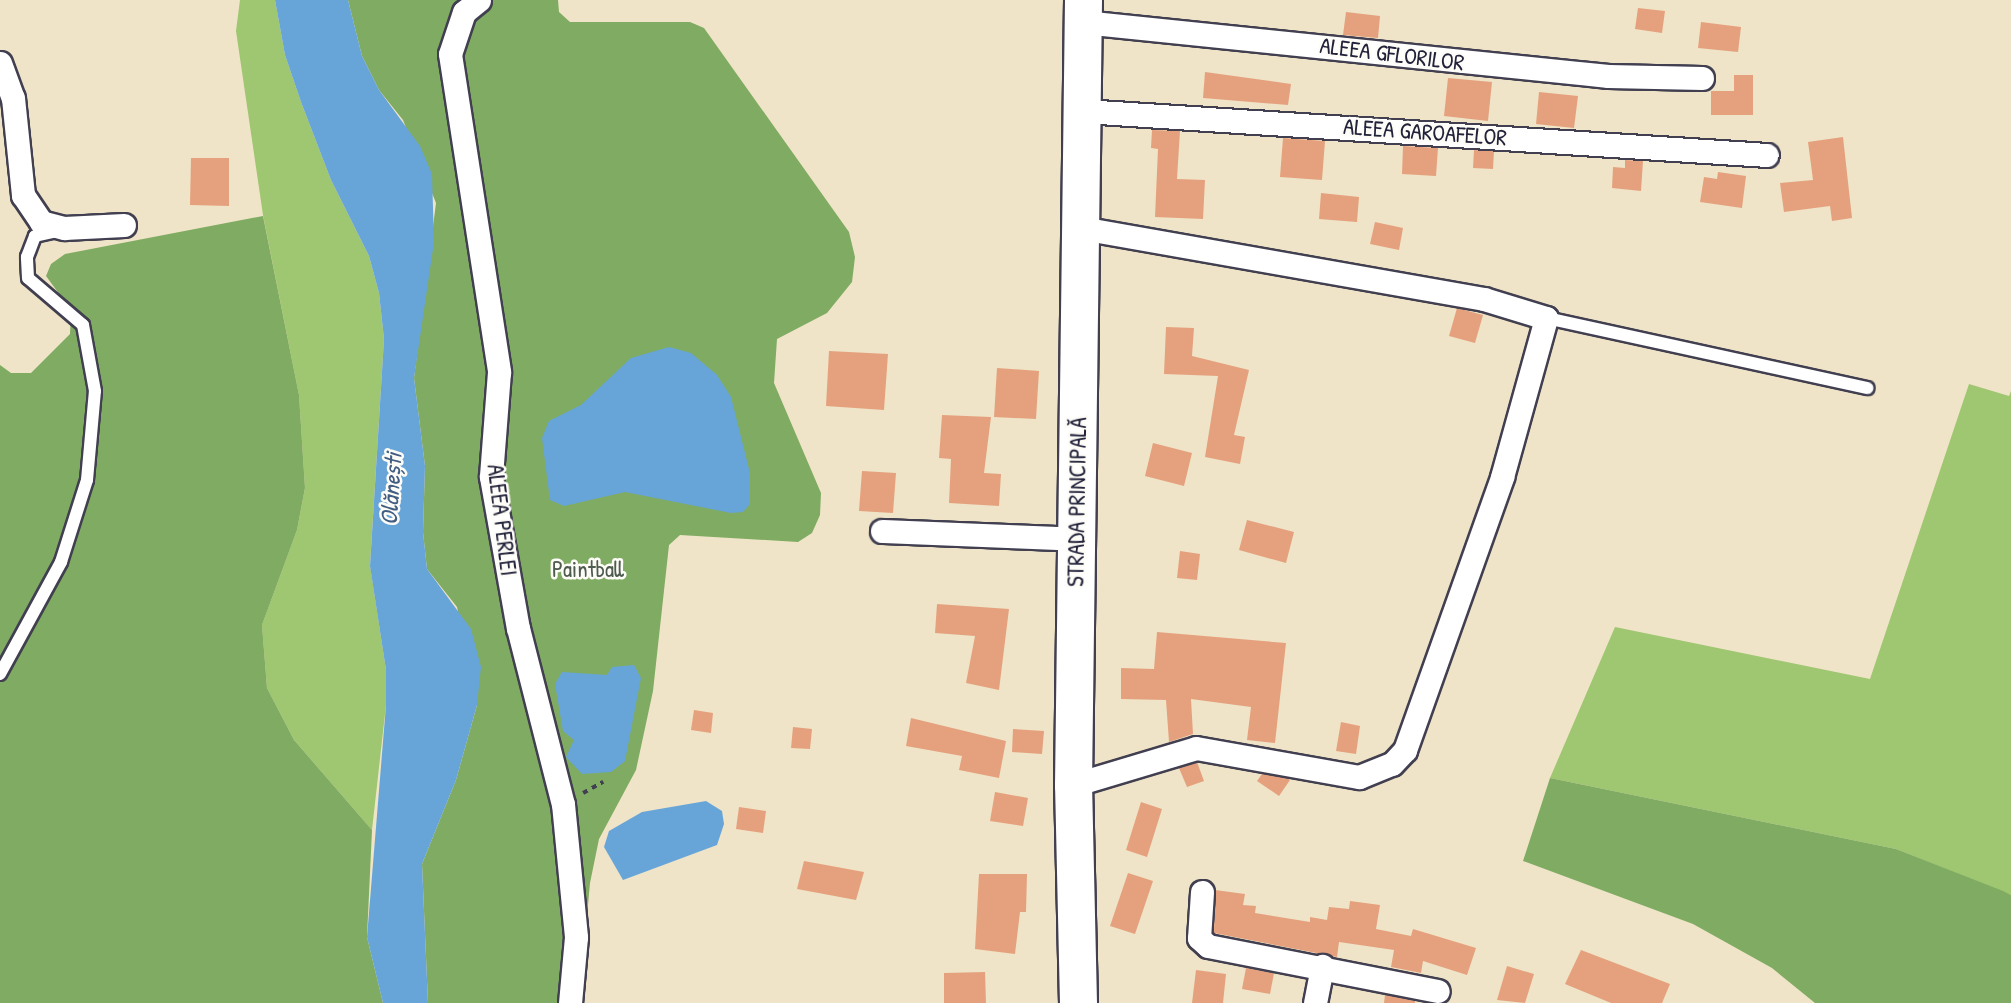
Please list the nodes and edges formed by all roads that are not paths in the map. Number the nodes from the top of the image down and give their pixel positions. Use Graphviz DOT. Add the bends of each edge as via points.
graph roads {
  1 [pos="479,0"];
  2 [pos="1083,11"];
  3 [pos="0,63"];
  4 [pos="1702,78"];
  5 [pos="1083,111"];
  6 [pos="1767,155"];
  7 [pos="124,225"];
  8 [pos="65,228"];
  9 [pos="1081,228"];
  10 [pos="1546,318"];
  11 [pos="1867,388"];
  12 [pos="882,531"];
  13 [pos="1077,539"];
  14 [pos="0,674"];
  15 [pos="1073,785"];
  16 [pos="1202,892"];
  17 [pos="1322,966"];
  18 [pos="1438,991"];
  19 [pos="570,1003"];
  20 [pos="1078,1003"];
  21 [pos="1315,1003"];
  1 -- 19 [label="street, ALEEA PERLEI" via="464,12 450,54 499,372 491,477 518,628 563,804 576,937"];
  2 -- 4 [label="street, ALEEA GFLORILOR" via="1608,76"];
  2 -- 5 [label="main road, STRADA PRINCIPALĂ"];
  3 -- 8 [label="street" via="13,99 23,195 41,222"];
  5 -- 6 [label="street, ALEEA GAROAFELOR"];
  5 -- 9 [label="main road, STRADA PRINCIPALĂ"];
  7 -- 8 [label="street"];
  8 -- 14 [label="lane" via="35,236 27,267 29,278 83,325 94,391 88,480 61,562"];
  9 -- 10 [label="street" via="1484,299"];
  9 -- 13 [label="main road, STRADA PRINCIPALĂ"];
  10 -- 11 [label="lane"];
  10 -- 15 [label="street" via="1502,477 1405,750 1392,764 1359,777 1196,748"];
  12 -- 13 [label="street"];
  13 -- 15 [label="main road, STRADA PRINCIPALĂ"];
  15 -- 20 [label="main road, STRADA PRINCIPALĂ"];
  16 -- 17 [label="street" via="1199,926 1203,944"];
  17 -- 18 [label="street"];
  17 -- 21 [label="street"];
}
